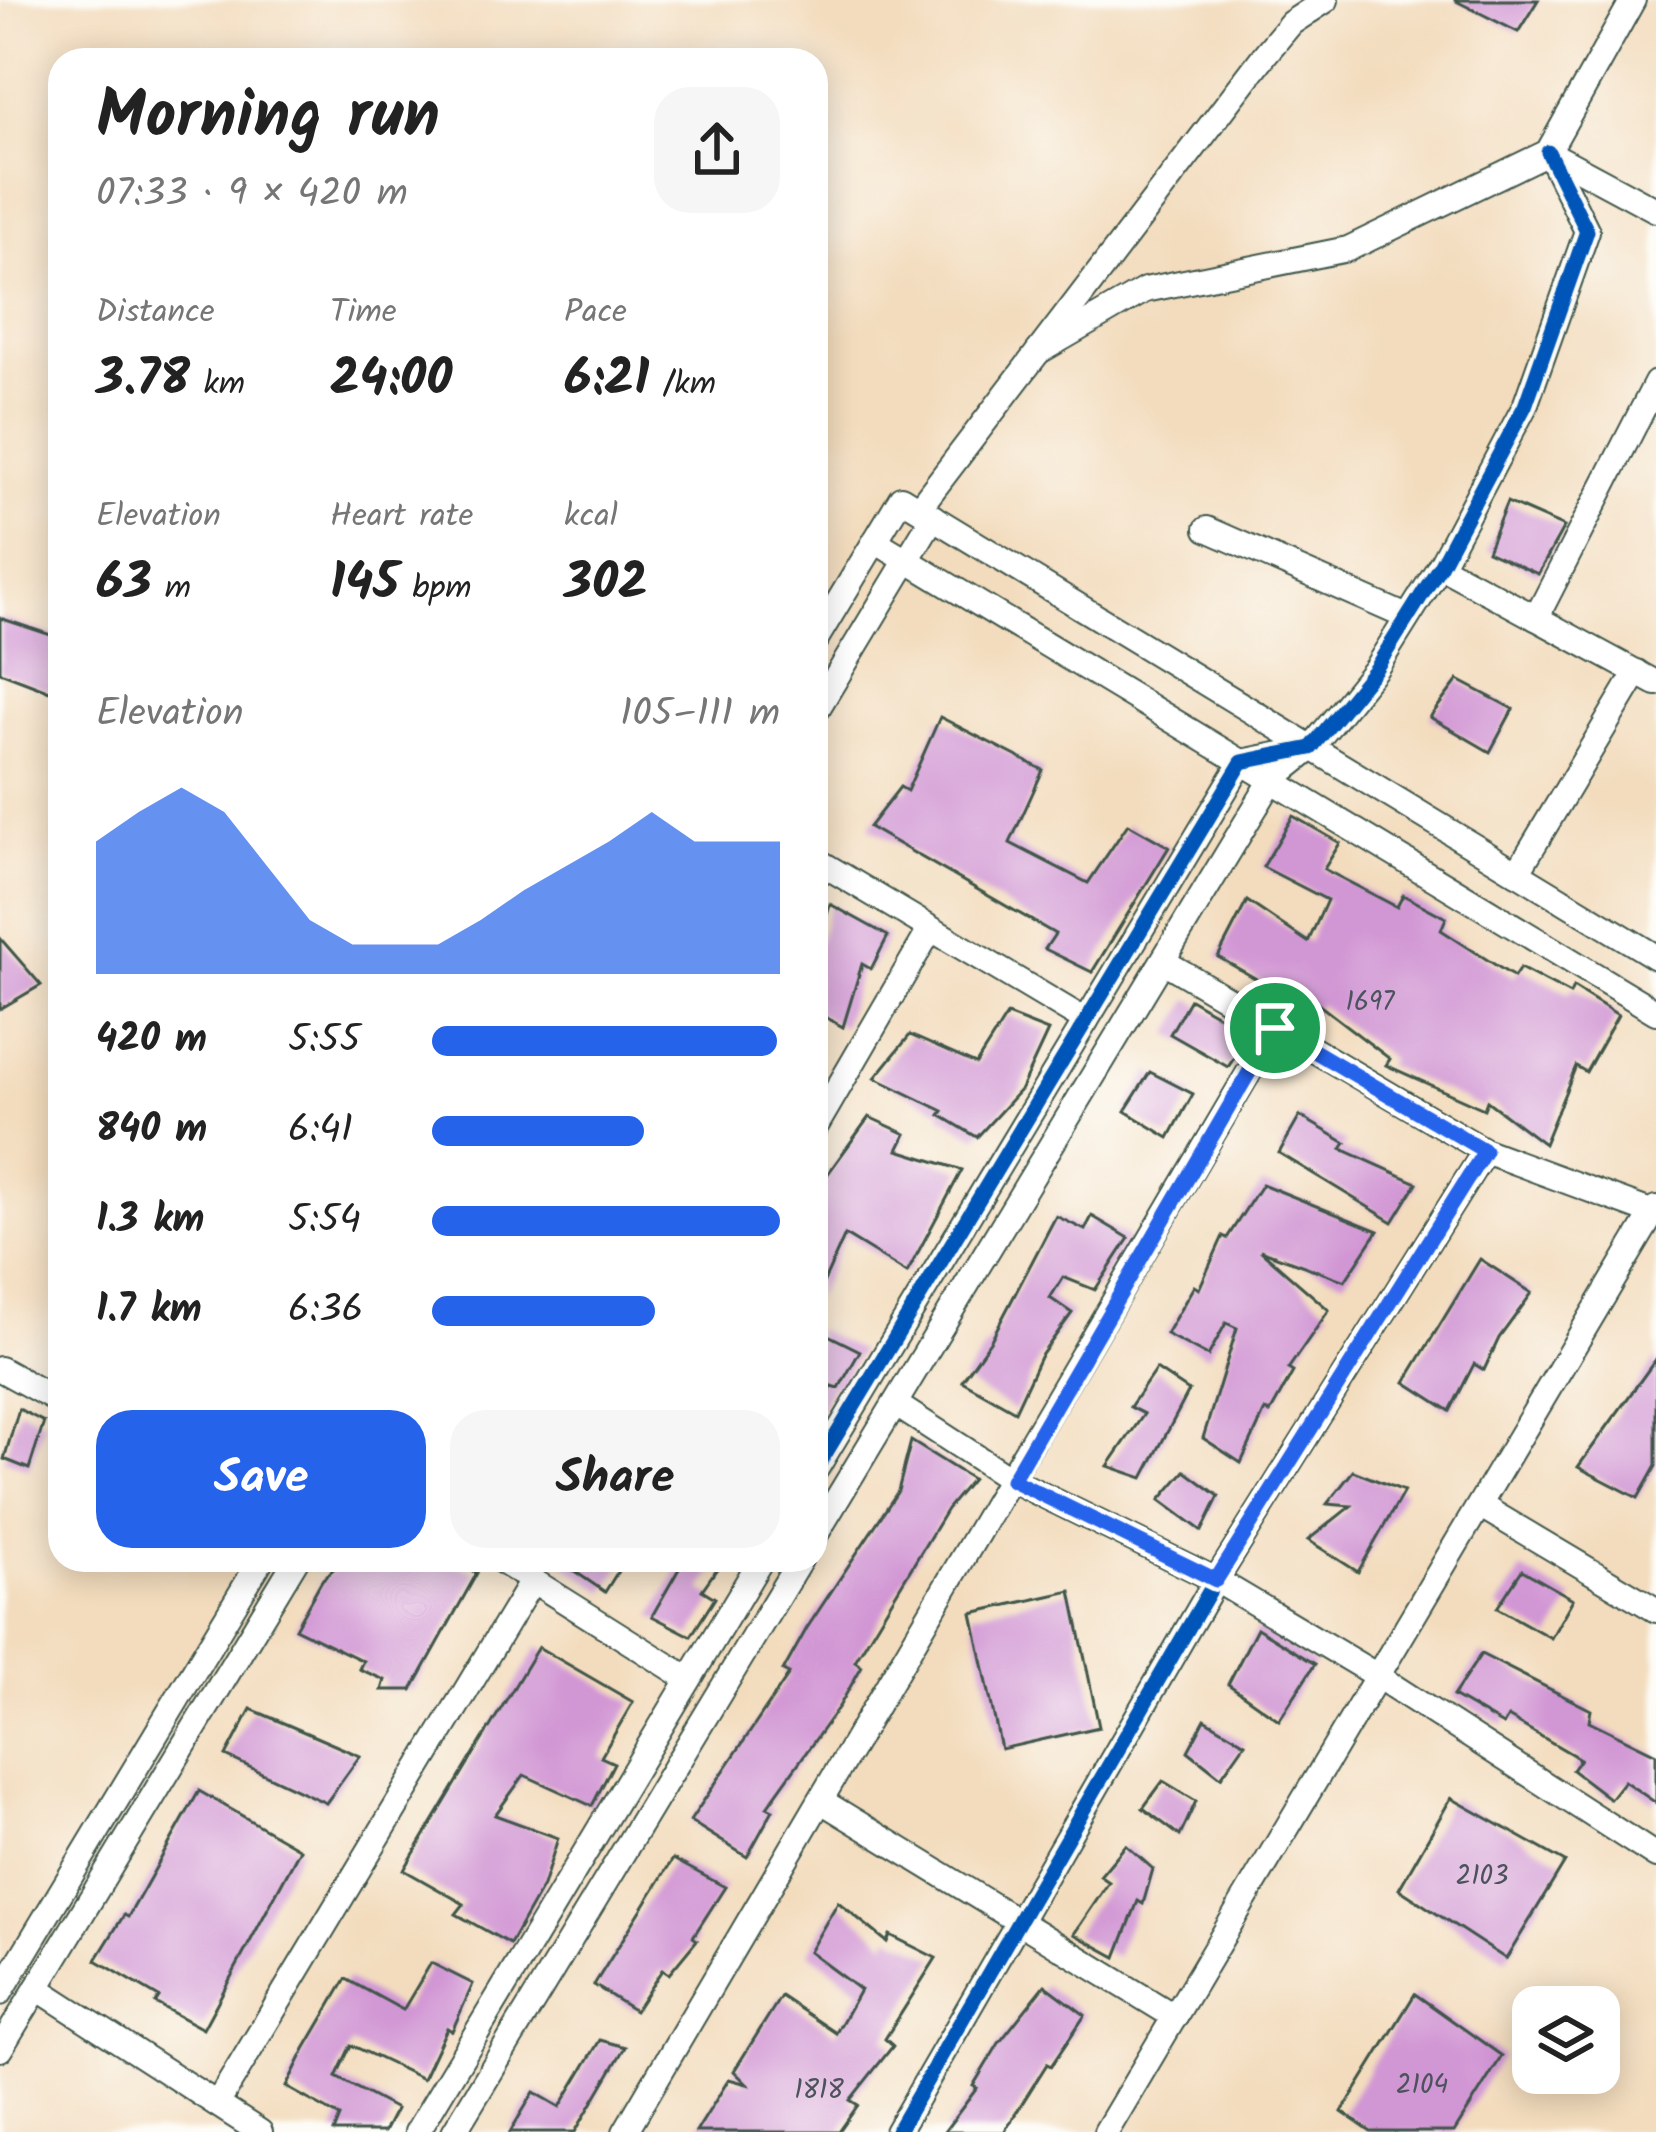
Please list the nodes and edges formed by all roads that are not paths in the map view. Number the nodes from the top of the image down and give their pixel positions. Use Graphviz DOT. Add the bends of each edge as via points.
graph roads {
  1 [pos="1633,0"];
  2 [pos="1318,2"];
  3 [pos="1548,152"];
  4 [pos="1656,210"];
  5 [pos="1038,352"];
  6 [pos="1656,383"];
  7 [pos="926,513"];
  8 [pos="1207,529"];
  9 [pos="875,541"];
  10 [pos="908,561"];
  11 [pos="1440,566"];
  12 [pos="1407,617"];
  13 [pos="1536,618"];
  14 [pos="828,619"];
  15 [pos="1647,678"];
  16 [pos="828,691"];
  17 [pos="1312,748"];
  18 [pos="1242,763"];
  19 [pos="1272,780"];
  20 [pos="828,867"];
  21 [pos="1517,873"];
  22 [pos="930,929"];
  23 [pos="1656,957"];
  24 [pos="1163,961"];
  25 [pos="1656,1012"];
  26 [pos="1086,1021"];
  27 [pos="1275,1028"];
  28 [pos="828,1105"];
  29 [pos="1485,1151"];
  30 [pos="1654,1210"];
  31 [pos="0,1369"];
  32 [pos="48,1395"];
  33 [pos="895,1405"];
  34 [pos="828,1449"];
  35 [pos="1012,1480"];
  36 [pos="1481,1506"];
  37 [pos="828,1514"];
  38 [pos="254,1572"];
  39 [pos="289,1572"];
  40 [pos="518,1572"];
  41 [pos="754,1572"];
  42 [pos="793,1572"];
  43 [pos="1216,1580"];
  44 [pos="532,1581"];
  45 [pos="1656,1610"];
  46 [pos="1374,1674"];
  47 [pos="689,1678"];
  48 [pos="823,1802"];
  49 [pos="1656,1856"];
  50 [pos="1019,1925"];
  51 [pos="37,1988"];
  52 [pos="0,1993"];
  53 [pos="1175,2017"];
  54 [pos="0,2049"];
  55 [pos="218,2104"];
  56 [pos="260,2132"];
  57 [pos="417,2132"];
  58 [pos="454,2132"];
  59 [pos="625,2132"];
  60 [pos="897,2132"];
  61 [pos="1106,2132"];
  1 -- 3 [label="street"];
  2 -- 5 [label="street" via="1266,53"];
  3 -- 4 [label="street"];
  3 -- 5 [label="street" via="1348,249 1144,290"];
  3 -- 11 [label="street" via="1587,231 1525,406"];
  5 -- 7 [label="street"];
  6 -- 13 [label="street"];
  7 -- 9 [label="street" via="901,498"];
  7 -- 10 [label="street"];
  7 -- 17 [label="street"];
  8 -- 12 [label="street"];
  9 -- 10 [label="street"];
  9 -- 14 [label="street"];
  10 -- 16 [label="street"];
  10 -- 18 [label="street"];
  11 -- 12 [label="street"];
  11 -- 13 [label="street"];
  12 -- 17 [label="street"];
  13 -- 15 [label="street"];
  15 -- 21 [label="street"];
  17 -- 18 [label="street"];
  17 -- 19 [label="street"];
  17 -- 21 [label="street"];
  18 -- 19 [label="street"];
  18 -- 26 [label="street"];
  19 -- 24 [label="street"];
  19 -- 25 [label="street"];
  20 -- 22 [label="street"];
  21 -- 23 [label="street"];
  22 -- 26 [label="street"];
  22 -- 28 [label="street"];
  24 -- 27 [label="street"];
  24 -- 33 [label="street"];
  26 -- 34 [label="street"];
  27 -- 29 [label="street"];
  27 -- 35 [label="street"];
  29 -- 30 [label="street"];
  29 -- 43 [label="street"];
  30 -- 36 [label="street"];
  31 -- 32 [label="street"];
  33 -- 35 [label="street"];
  33 -- 37 [label="street"];
  35 -- 43 [label="street"];
  35 -- 48 [label="street"];
  36 -- 45 [label="street"];
  36 -- 46 [label="street"];
  38 -- 52 [label="street"];
  39 -- 51 [label="street"];
  40 -- 44 [label="street"];
  41 -- 47 [label="street"];
  42 -- 58 [label="street"];
  43 -- 46 [label="street"];
  43 -- 50 [label="street"];
  44 -- 47 [label="street"];
  44 -- 55 [label="street"];
  46 -- 49 [label="street"];
  46 -- 53 [label="street"];
  47 -- 57 [label="street"];
  48 -- 50 [label="street"];
  48 -- 59 [label="street"];
  50 -- 53 [label="street"];
  50 -- 60 [label="street"];
  51 -- 54 [label="street"];
  51 -- 55 [label="street"];
  53 -- 61 [label="street"];
  55 -- 56 [label="street"];
}
